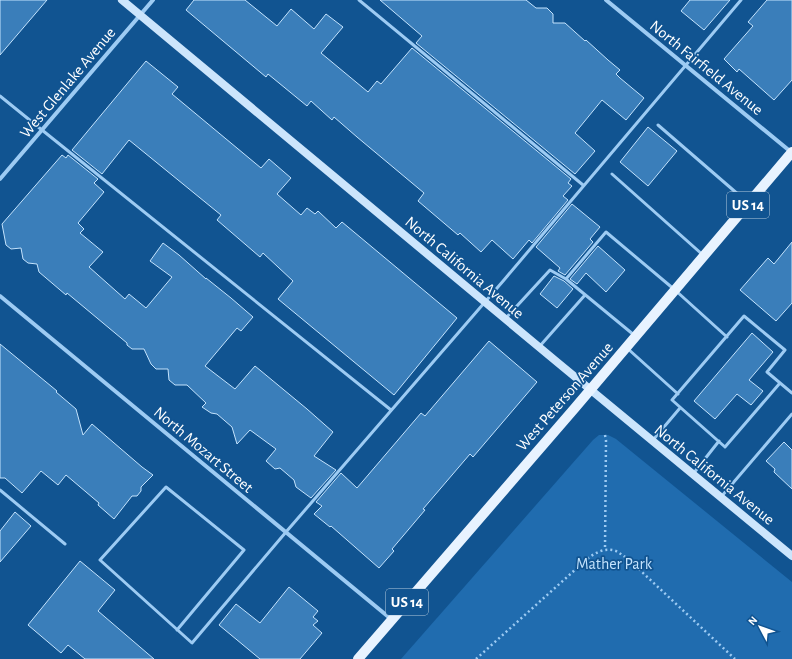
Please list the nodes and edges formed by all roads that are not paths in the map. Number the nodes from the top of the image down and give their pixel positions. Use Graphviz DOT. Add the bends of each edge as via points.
graph roads {
  1 [pos="122,0"];
  2 [pos="152,0"];
  3 [pos="359,0"];
  4 [pos="606,0"];
  5 [pos="741,0"];
  6 [pos="140,15"];
  7 [pos="685,66"];
  8 [pos="0,96"];
  9 [pos="658,125"];
  10 [pos="42,130"];
  11 [pos="792,153"];
  12 [pos="612,174"];
  13 [pos="0,179"];
  14 [pos="584,186"];
  15 [pos="749,203"];
  16 [pos="704,256"];
  17 [pos="566,279"];
  18 [pos="675,290"];
  19 [pos="585,295"];
  20 [pos="0,296"];
  21 [pos="485,302"];
  22 [pos="505,319"];
  23 [pos="635,336"];
  24 [pos="727,336"];
  25 [pos="539,347"];
  26 [pos="626,347"];
  27 [pos="780,383"];
  28 [pos="590,390"];
  29 [pos="792,393"];
  30 [pos="678,394"];
  31 [pos="680,408"];
  32 [pos="391,410"];
  33 [pos="792,414"];
  34 [pos="652,441"];
  35 [pos="719,441"];
  36 [pos="692,474"];
  37 [pos="0,490"];
  38 [pos="721,497"];
  39 [pos="286,532"];
  40 [pos="66,544"];
  41 [pos="792,556"];
  42 [pos="392,620"];
  43 [pos="177,630"];
  44 [pos="358,659"];
  1 -- 6 [label="main road, North California Avenue"];
  2 -- 6 [label="street, West Glenlake Avenue"];
  3 -- 14 [label="lane"];
  4 -- 7 [label="street, North Fairfield Avenue"];
  5 -- 7 [label="lane"];
  6 -- 10 [label="street, West Glenlake Avenue"];
  6 -- 21 [label="main road, North California Avenue"];
  7 -- 11 [label="street, North Fairfield Avenue"];
  7 -- 14 [label="lane"];
  8 -- 10 [label="lane"];
  9 -- 15 [label="lane"];
  10 -- 13 [label="street, West Glenlake Avenue"];
  10 -- 32 [label="lane"];
  11 -- 15 [label="main road, West Peterson Avenue / US 14"];
  12 -- 16 [label="lane"];
  14 -- 21 [label="lane"];
  15 -- 16 [label="main road, West Peterson Avenue / US 14"];
  16 -- 18 [label="main road, West Peterson Avenue / US 14"];
  17 -- 18 [label="lane" via="606,232"];
  17 -- 19 [label="lane"];
  17 -- 22 [label="lane" via="550,270"];
  18 -- 23 [label="main road, West Peterson Avenue / US 14"];
  18 -- 24 [label="lane"];
  19 -- 23 [label="lane"];
  19 -- 25 [label="lane"];
  20 -- 39 [label="street, North Mozart Street"];
  21 -- 22 [label="main road, North California Avenue"];
  21 -- 32 [label="lane"];
  22 -- 25 [label="main road, North California Avenue"];
  23 -- 26 [label="main road, West Peterson Avenue / US 14"];
  24 -- 27 [label="lane" via="744,316 785,350 767,372"];
  24 -- 30 [label="lane"];
  25 -- 28 [label="main road, North California Avenue"];
  26 -- 28 [label="main road, West Peterson Avenue / US 14"];
  26 -- 30 [label="lane"];
  27 -- 29 [label="lane"];
  27 -- 35 [label="lane" via="725,447"];
  28 -- 34 [label="main road, North California Avenue"];
  28 -- 42 [label="main road, West Peterson Avenue / US 14"];
  30 -- 31 [label="lane" via="672,400"];
  31 -- 34 [label="lane"];
  31 -- 35 [label="lane"];
  32 -- 39 [label="lane"];
  33 -- 38 [label="lane"];
  34 -- 36 [label="main road, North California Avenue"];
  35 -- 36 [label="lane"];
  36 -- 38 [label="main road, North California Avenue"];
  37 -- 40 [label="lane"];
  38 -- 41 [label="main road, North California Avenue"];
  39 -- 42 [label="street, North Mozart Street"];
  39 -- 43 [label="lane" via="192,643"];
  42 -- 44 [label="main road, West Peterson Avenue / US 14"];
  43 -- 43 [label="lane" via="244,550 166,487 100,560"];
}
